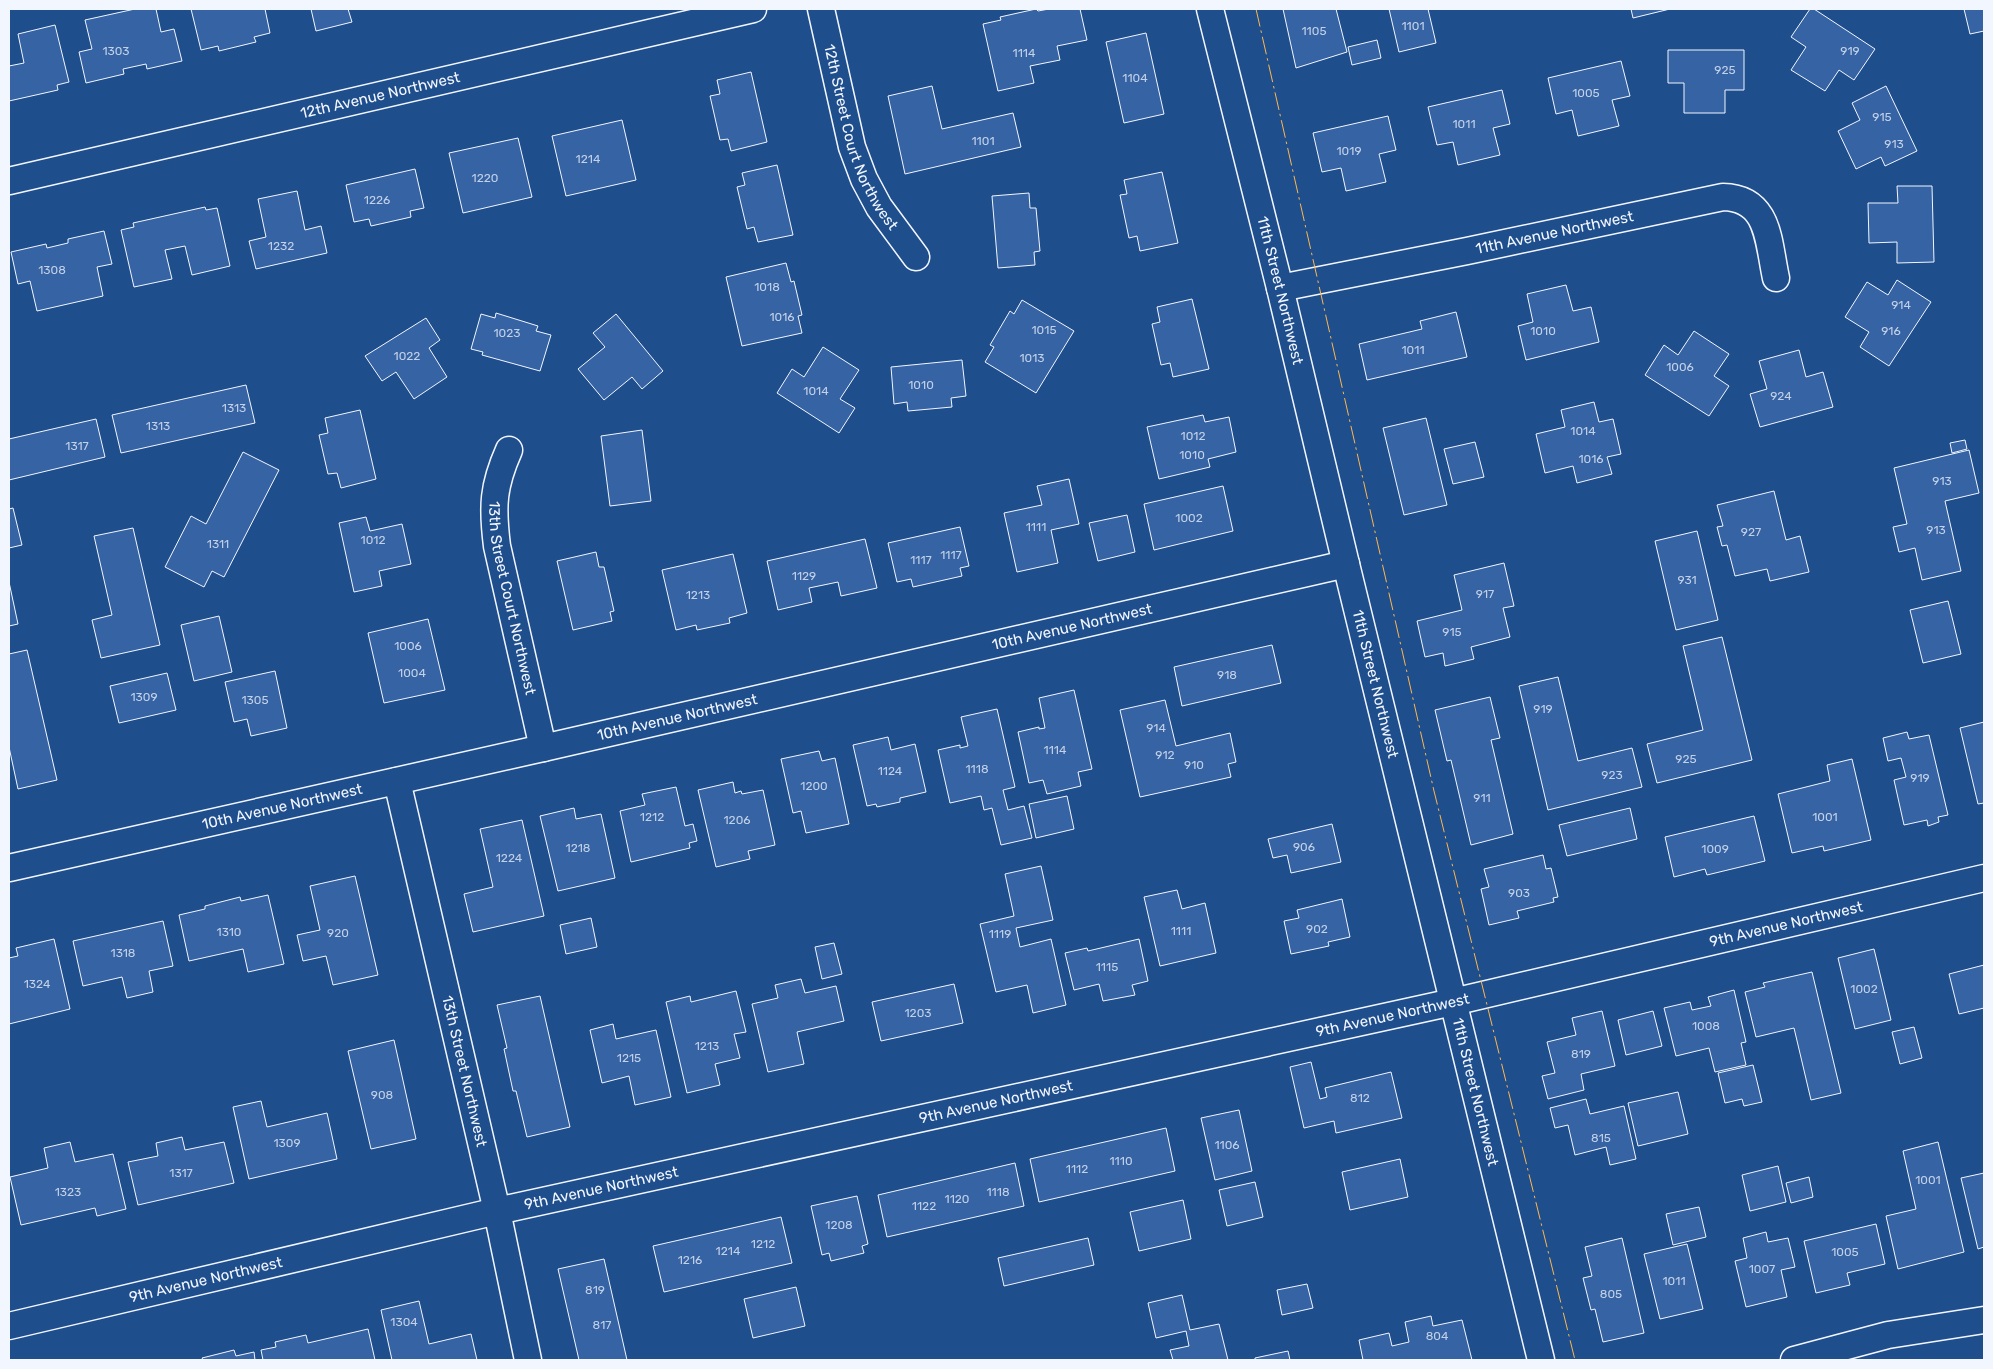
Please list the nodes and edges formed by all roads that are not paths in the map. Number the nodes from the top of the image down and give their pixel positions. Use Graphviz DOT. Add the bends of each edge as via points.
graph roads {
  1 [pos="753,9"];
  2 [pos="821,9"];
  3 [pos="1210,9"];
  4 [pos="9,181"];
  5 [pos="916,257"];
  6 [pos="1776,278"];
  7 [pos="1280,288"];
  8 [pos="510,450"];
  9 [pos="1346,564"];
  10 [pos="543,748"];
  11 [pos="397,781"];
  12 [pos="9,868"];
  13 [pos="1984,878"];
  14 [pos="1453,1002"];
  15 [pos="497,1211"];
  16 [pos="1984,1320"];
  17 [pos="9,1326"];
  18 [pos="528,1360"];
  19 [pos="1541,1360"];
  20 [pos="1794,1360"];
  1 -- 4 [label="street, 12th Avenue Northwest"];
  2 -- 5 [label="street, 12th Street Court Northwest" via="852,147 864,179 879,208"];
  3 -- 7 [label="street, 11th Street Northwest"];
  6 -- 7 [label="street, 11th Avenue Northwest" via="1758,213 1746,201 1723,197"];
  7 -- 9 [label="street, 11th Street Northwest"];
  8 -- 10 [label="street, 13th Street Court Northwest" via="494,493 497,546"];
  9 -- 10 [label="street, 10th Avenue Northwest"];
  9 -- 14 [label="street, 11th Street Northwest"];
  10 -- 11 [label="street, 10th Avenue Northwest"];
  11 -- 12 [label="street, 10th Avenue Northwest"];
  11 -- 15 [label="street, 13th Street Northwest"];
  13 -- 14 [label="street, 9th Avenue Northwest"];
  14 -- 15 [label="street, 9th Avenue Northwest"];
  14 -- 19 [label="street, 11th Street Northwest"];
  15 -- 17 [label="street, 9th Avenue Northwest"];
  15 -- 18 [label="street, 13th Street Northwest"];
  16 -- 20 [label="street" via="1888,1335"];
}
